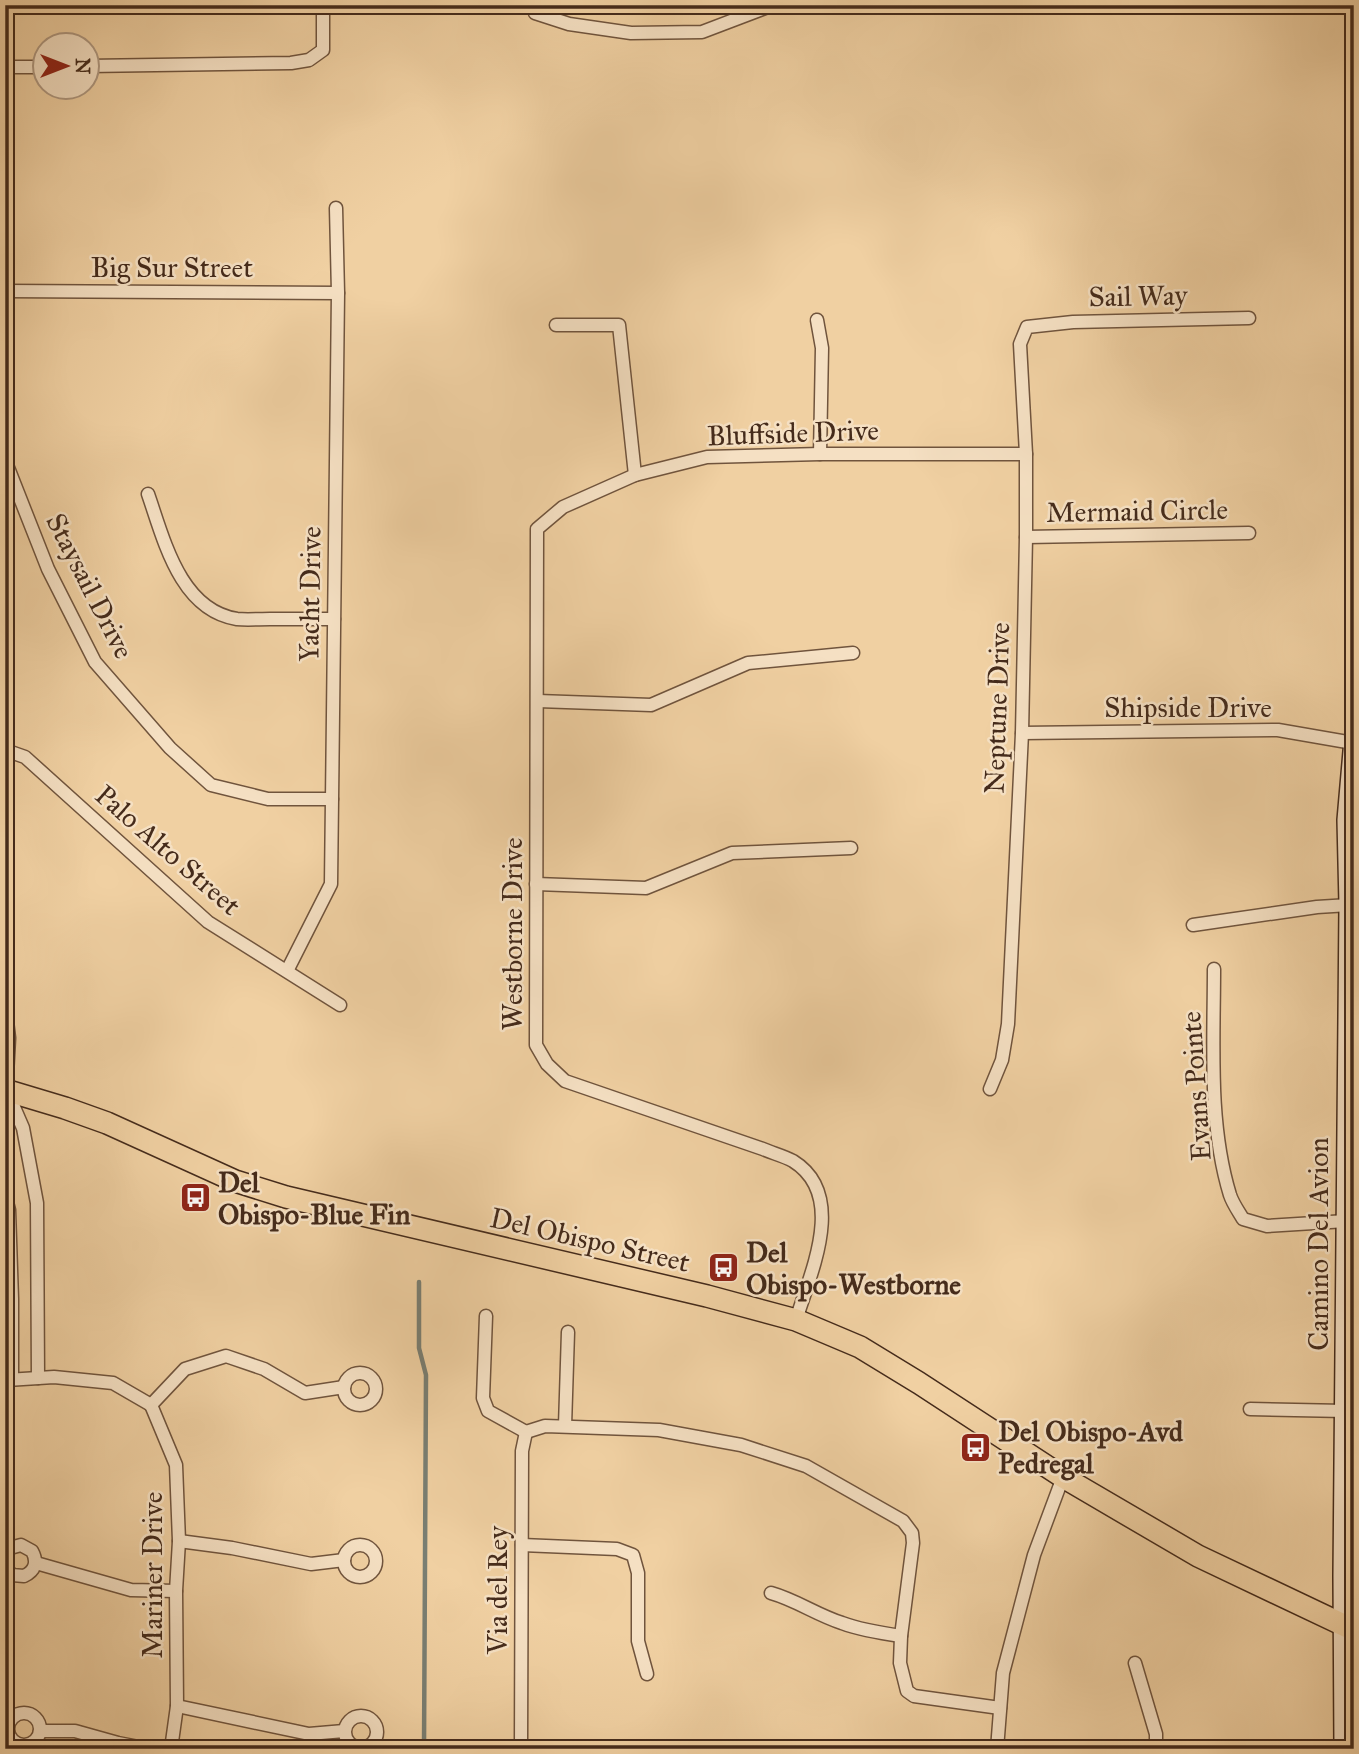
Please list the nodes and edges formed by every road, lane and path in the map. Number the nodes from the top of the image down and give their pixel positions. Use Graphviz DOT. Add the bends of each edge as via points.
graph roads {
  1 [pos="323,5"];
  2 [pos="773,5"];
  3 [pos="536,9"];
  4 [pos="102,66"];
  5 [pos="5,67"];
  6 [pos="32,67"];
  7 [pos="336,208"];
  8 [pos="5,291"];
  9 [pos="338,293"];
  10 [pos="1250,318"];
  11 [pos="817,320"];
  12 [pos="556,325"];
  13 [pos="1027,327"];
  14 [pos="820,454"];
  15 [pos="1026,454"];
  16 [pos="5,460"];
  17 [pos="635,475"];
  18 [pos="148,494"];
  19 [pos="537,529"];
  20 [pos="1249,533"];
  21 [pos="1026,537"];
  22 [pos="334,620"];
  23 [pos="853,653"];
  24 [pos="538,701"];
  25 [pos="1022,733"];
  26 [pos="1354,741"];
  27 [pos="5,750"];
  28 [pos="332,799"];
  29 [pos="851,848"];
  30 [pos="536,884"];
  31 [pos="1349,905"];
  32 [pos="1193,925"];
  33 [pos="1214,969"];
  34 [pos="287,971"];
  35 [pos="5,1004"];
  36 [pos="340,1005"];
  37 [pos="990,1089"];
  38 [pos="6,1093"];
  39 [pos="5,1194"];
  40 [pos="1346,1221"];
  41 [pos="486,1316"];
  42 [pos="796,1320"];
  43 [pos="568,1332"];
  44 [pos="38,1378"];
  45 [pos="9,1380"];
  46 [pos="344,1387"];
  47 [pos="150,1405"];
  48 [pos="1250,1409"];
  49 [pos="1345,1411"];
  50 [pos="565,1426"];
  51 [pos="526,1432"];
  52 [pos="1063,1477"];
  53 [pos="179,1541"];
  54 [pos="522,1545"];
  55 [pos="5,1554"];
  56 [pos="344,1560"];
  57 [pos="36,1563"];
  58 [pos="5,1567"];
  59 [pos="176,1591"];
  60 [pos="771,1592"];
  61 [pos="1348,1628"];
  62 [pos="901,1636"];
  63 [pos="1135,1663"];
  64 [pos="647,1674"];
  65 [pos="177,1706"];
  66 [pos="1000,1708"];
  67 [pos="40,1731"];
  68 [pos="344,1731"];
  69 [pos="149,1749"];
  70 [pos="171,1749"];
  71 [pos="521,1749"];
  72 [pos="997,1749"];
  73 [pos="1156,1749"];
  74 [pos="1345,1749"];
  1 -- 4 [label="street" via="323,50 309,60"];
  2 -- 3 [label="street" via="702,32 631,33 569,24"];
  5 -- 6 [label="street"];
  7 -- 9 [label="street, Yacht Drive"];
  8 -- 9 [label="street, Big Sur Street"];
  9 -- 22 [label="street, Yacht Drive"];
  10 -- 13 [label="street, Sail Way"];
  11 -- 14 [label="street" via="822,348"];
  12 -- 17 [label="street" via="619,325"];
  13 -- 15 [label="street, Neptune Drive" via="1020,344"];
  14 -- 15 [label="street, Bluffside Drive"];
  14 -- 17 [label="street, Bluffside Drive" via="707,457"];
  15 -- 21 [label="street, Neptune Drive"];
  16 -- 28 [label="street, Staysail Drive" via="48,569 95,662 170,748 211,785 268,799"];
  17 -- 19 [label="street, Bluffside Drive" via="562,507"];
  18 -- 22 [label="street" via="180,576 215,612 237,619"];
  19 -- 24 [label="street, Westborne Drive"];
  20 -- 21 [label="street, Mermaid Circle"];
  21 -- 25 [label="street, Neptune Drive"];
  22 -- 28 [label="street, Yacht Drive"];
  23 -- 24 [label="street" via="748,663 651,705"];
  24 -- 30 [label="street, Westborne Drive"];
  25 -- 26 [label="street, Shipside Drive" via="1278,730"];
  25 -- 37 [label="street, Neptune Drive" via="1009,1024"];
  26 -- 31 [label="main road, Camino Del Avion" via="1347,820"];
  27 -- 34 [label="street, Palo Alto Street" via="24,757 208,922"];
  28 -- 34 [label="street, Yacht Drive" via="331,884"];
  29 -- 30 [label="street" via="732,853 646,888"];
  30 -- 42 [label="street, Westborne Drive" via="536,1045 547,1064 565,1082 794,1161 811,1179 821,1203 821,1240"];
  31 -- 32 [label="street"];
  31 -- 40 [label="main road, Camino Del Avion"];
  33 -- 40 [label="street, Evans Pointe" via="1215,1098 1231,1197 1243,1219 1267,1226"];
  34 -- 36 [label="street, Palo Alto Street"];
  35 -- 38 [label="street" via="9,1038"];
  38 -- 42 [label="main road, Del Obispo Street" via="107,1123 235,1181 286,1197"];
  38 -- 44 [label="street" via="23,1128 37,1203"];
  39 -- 45 [label="street" via="12,1273"];
  40 -- 49 [label="main road, Camino Del Avion"];
  41 -- 51 [label="street" via="483,1398 488,1411"];
  42 -- 52 [label="main road, Del Obispo Street" via="860,1347"];
  43 -- 50 [label="street"];
  44 -- 45 [label="street"];
  44 -- 47 [label="street" via="113,1383"];
  46 -- 47 [label="street" via="306,1392 264,1369 226,1356 185,1369"];
  47 -- 53 [label="street, Mariner Drive" via="176,1465"];
  48 -- 49 [label="street"];
  49 -- 61 [label="main road, Camino Del Avion"];
  50 -- 51 [label="street"];
  50 -- 62 [label="street" via="659,1430 741,1445 806,1466 903,1521 913,1543"];
  51 -- 54 [label="street, Via del Rey"];
  52 -- 61 [label="main road, Del Obispo Street" via="1198,1556"];
  52 -- 66 [label="street" via="1034,1555 1003,1673"];
  53 -- 56 [label="street" via="311,1564"];
  53 -- 59 [label="street, Mariner Drive"];
  54 -- 64 [label="street" via="617,1549 633,1555 639,1573 638,1641"];
  54 -- 71 [label="street, Via del Rey"];
  55 -- 57 [label="street" via="22,1545 32,1551"];
  57 -- 58 [label="street" via="24,1576 12,1575"];
  57 -- 59 [label="street" via="131,1590"];
  59 -- 65 [label="street, Mariner Drive"];
  60 -- 62 [label="street" via="848,1626"];
  61 -- 74 [label="main road, Camino Del Avion"];
  62 -- 66 [label="street" via="900,1663 907,1691 914,1696"];
  63 -- 73 [label="street" via="1156,1734"];
  65 -- 68 [label="street" via="309,1734"];
  65 -- 70 [label="street, Mariner Drive"];
  66 -- 72 [label="street"];
  67 -- 69 [label="street" via="75,1731"];
}
